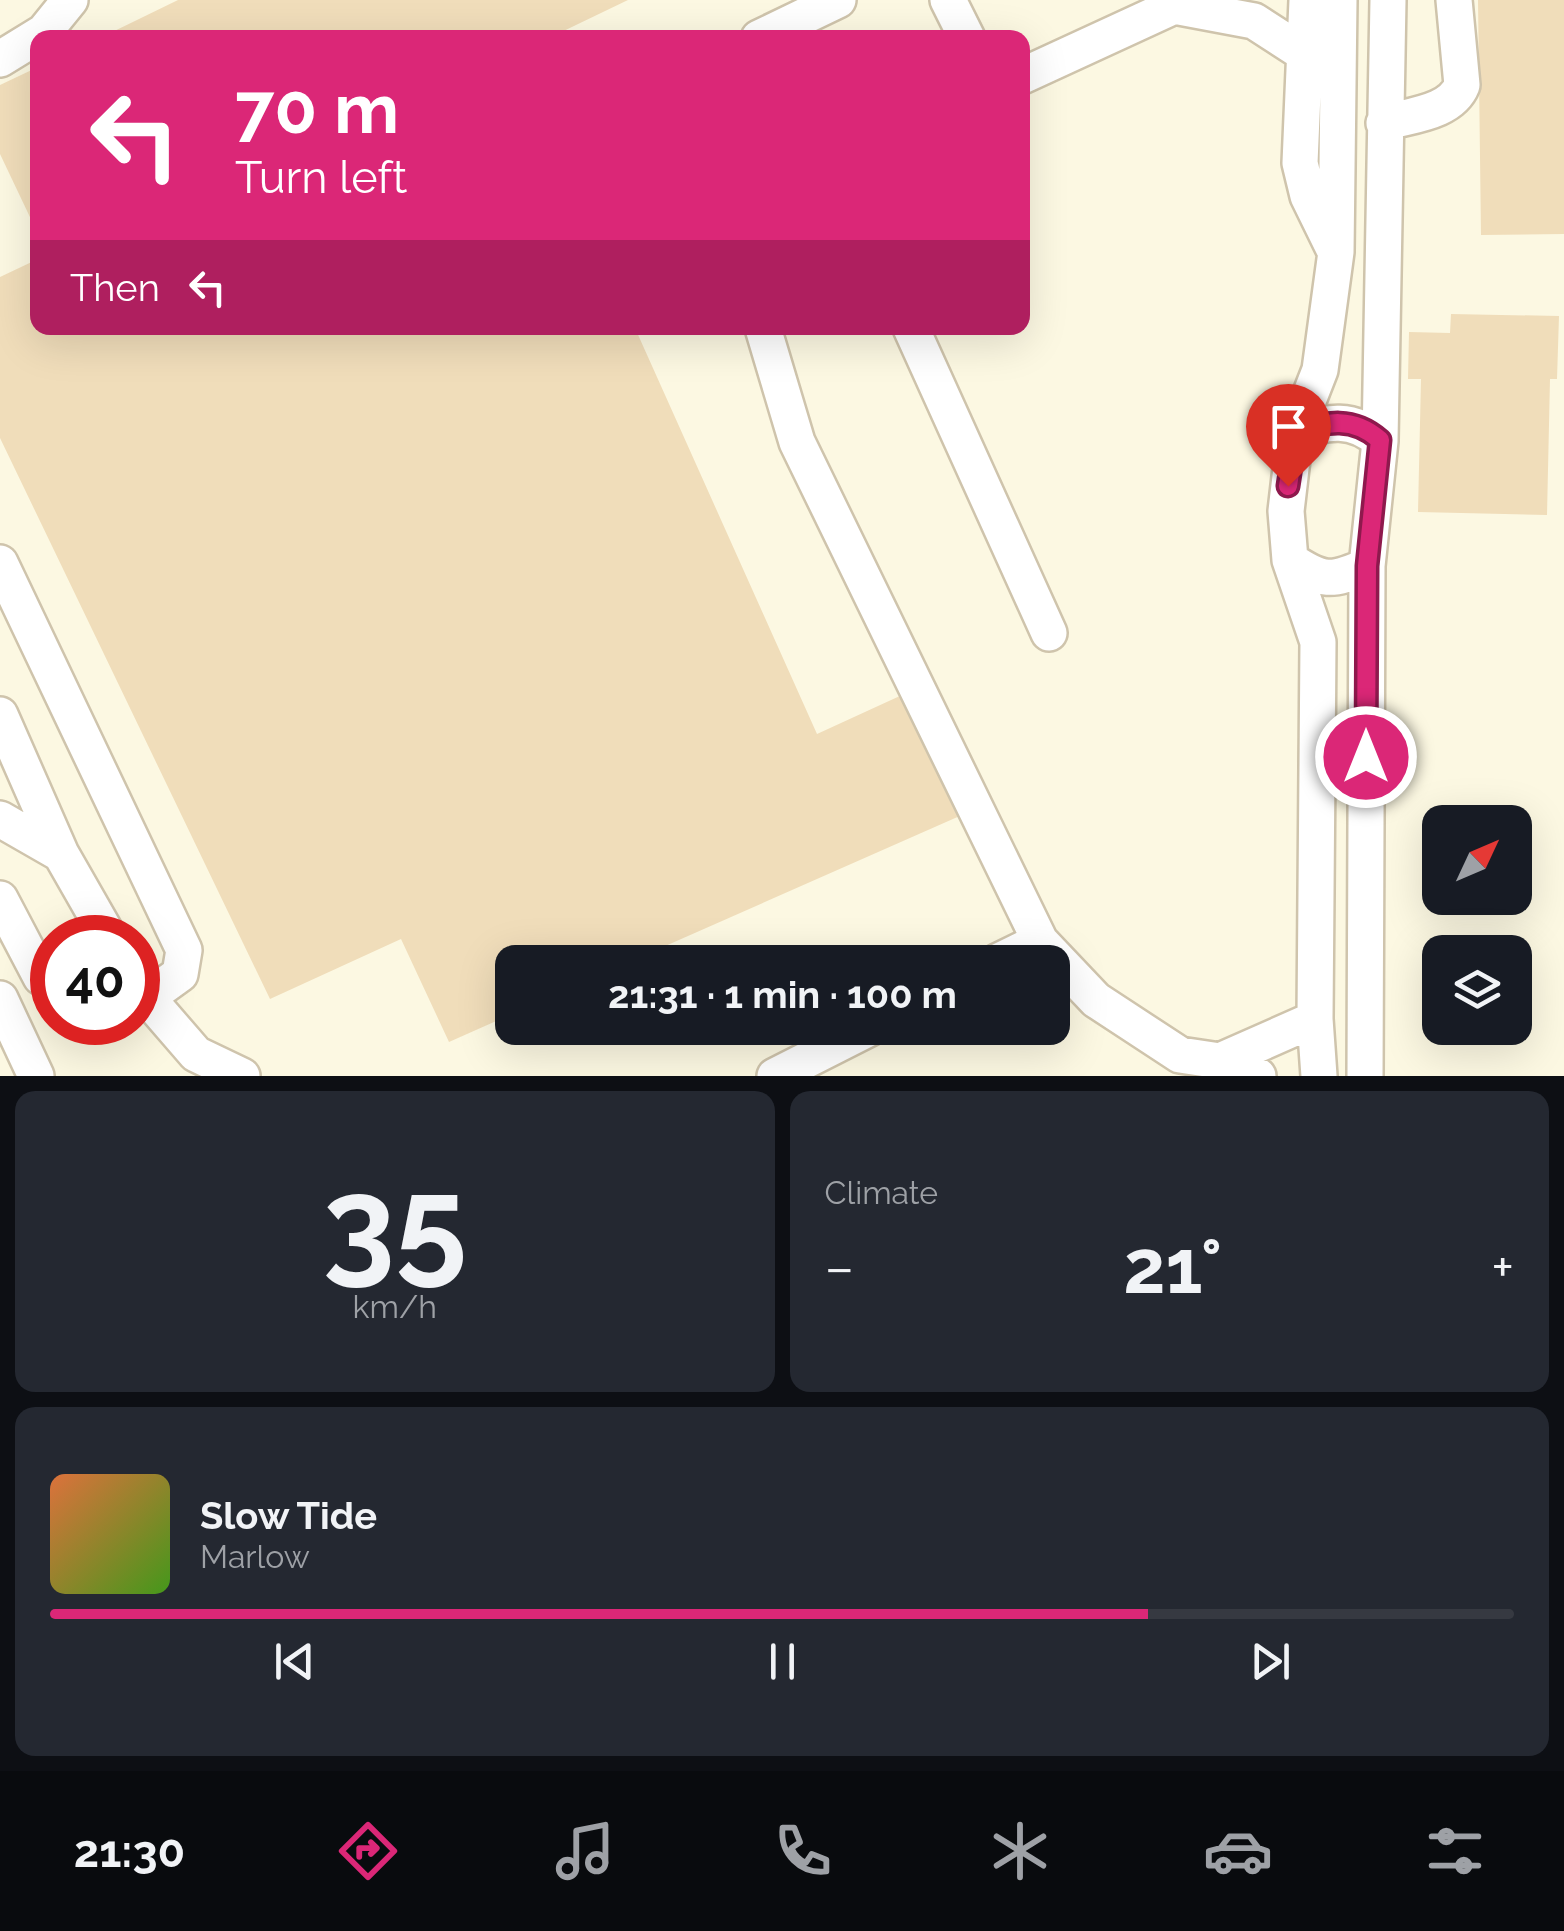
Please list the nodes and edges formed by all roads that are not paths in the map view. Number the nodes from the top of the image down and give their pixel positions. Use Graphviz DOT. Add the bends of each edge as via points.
graph roads {
  1 [pos="70,0"];
  2 [pos="838,0"];
  3 [pos="948,0"];
  4 [pos="1308,0"];
  5 [pos="1339,0"];
  6 [pos="1388,0"];
  7 [pos="1454,0"];
  8 [pos="1177,3"];
  9 [pos="1262,10"];
  10 [pos="46,30"];
  11 [pos="775,30"];
  12 [pos="963,30"];
  13 [pos="30,40"];
  14 [pos="1305,54"];
  15 [pos="0,58"];
  16 [pos="1030,72"];
  17 [pos="1384,123"];
  18 [pos="1336,252"];
  19 [pos="765,335"];
  20 [pos="913,335"];
  21 [pos="1296,434"];
  22 [pos="1380,440"];
  23 [pos="1290,560"];
  24 [pos="0,563"];
  25 [pos="1367,566"];
  26 [pos="1049,633"];
  27 [pos="0,716"];
  28 [pos="0,820"];
  29 [pos="61,854"];
  30 [pos="0,899"];
  31 [pos="96,915"];
  32 [pos="1040,941"];
  33 [pos="1032,945"];
  34 [pos="30,956"];
  35 [pos="160,987"];
  36 [pos="0,998"];
  37 [pos="160,1015"];
  38 [pos="1315,1019"];
  39 [pos="836,1045"];
  40 [pos="1220,1061"];
  41 [pos="36,1076"];
  42 [pos="242,1076"];
  43 [pos="775,1076"];
  44 [pos="1258,1076"];
  45 [pos="1319,1076"];
  46 [pos="1365,1076"];
  1 -- 10 [label="street"];
  2 -- 11 [label="street"];
  3 -- 12 [label="street"];
  4 -- 14 [label="street"];
  5 -- 18 [label="street"];
  6 -- 17 [label="street"];
  7 -- 17 [label="street" via="1462,85 1457,98"];
  8 -- 9 [label="street"];
  8 -- 16 [label="street"];
  9 -- 14 [label="street"];
  13 -- 15 [label="street"];
  14 -- 18 [label="street" via="1300,163"];
  17 -- 22 [label="street"];
  18 -- 21 [label="street" via="1320,370"];
  19 -- 32 [label="street" via="797,442"];
  20 -- 26 [label="street"];
  21 -- 22 [label="street" via="1339,422 1364,426"];
  21 -- 23 [label="street" via="1286,511"];
  22 -- 25 [label="street"];
  23 -- 25 [label="street" via="1316,578 1340,578"];
  23 -- 38 [label="street" via="1318,642"];
  24 -- 35 [label="street" via="184,950 180,974"];
  25 -- 46 [label="street"];
  27 -- 29 [label="street"];
  28 -- 29 [label="street"];
  29 -- 31 [label="street"];
  30 -- 34 [label="street"];
  32 -- 33 [label="street"];
  32 -- 40 [label="street" via="1096,1000 1180,1055"];
  36 -- 41 [label="street"];
  37 -- 42 [label="street" via="196,1054"];
  38 -- 40 [label="street"];
  38 -- 45 [label="street"];
  39 -- 43 [label="street"];
  40 -- 44 [label="street"];
}
